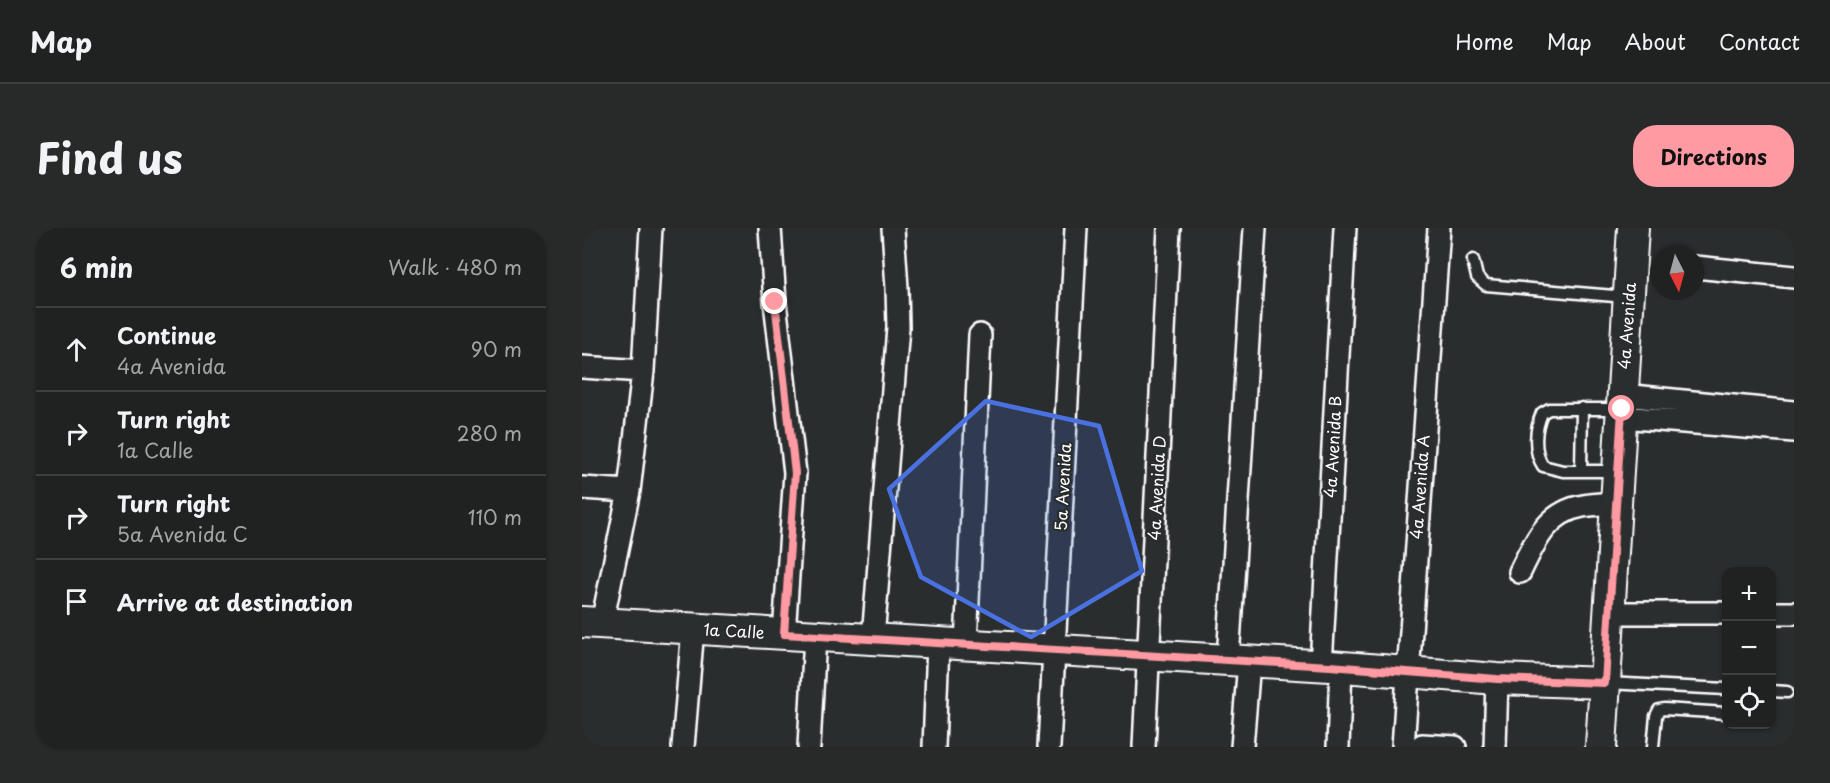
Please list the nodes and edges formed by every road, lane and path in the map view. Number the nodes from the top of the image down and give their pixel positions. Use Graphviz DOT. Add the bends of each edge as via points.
graph roads {
  1 [pos="651,228"];
  2 [pos="770,228"];
  3 [pos="893,228"];
  4 [pos="1076,228"];
  5 [pos="1169,228"];
  6 [pos="1255,228"];
  7 [pos="1345,228"];
  8 [pos="1439,228"];
  9 [pos="1633,228"];
  10 [pos="1473,260"];
  11 [pos="1704,268"];
  12 [pos="1794,277"];
  13 [pos="1629,297"];
  14 [pos="980,335"];
  15 [pos="582,367"];
  16 [pos="643,371"];
  17 [pos="1622,407"];
  18 [pos="1582,408"];
  19 [pos="1794,412"];
  20 [pos="1794,431"];
  21 [pos="1581,471"];
  22 [pos="1618,471"];
  23 [pos="582,488"];
  24 [pos="629,491"];
  25 [pos="1616,503"];
  26 [pos="1520,572"];
  27 [pos="1610,613"];
  28 [pos="1722,613"];
  29 [pos="1776,613"];
  30 [pos="1794,613"];
  31 [pos="592,622"];
  32 [pos="693,628"];
  33 [pos="784,634"];
  34 [pos="815,636"];
  35 [pos="873,639"];
  36 [pos="952,644"];
  37 [pos="1054,650"];
  38 [pos="1150,656"];
  39 [pos="1238,661"];
  40 [pos="1331,666"];
  41 [pos="1407,671"];
  42 [pos="1497,679"];
  43 [pos="1605,683"];
  44 [pos="1722,689"];
  45 [pos="1776,691"];
  46 [pos="1787,692"];
  47 [pos="1722,713"];
  48 [pos="1413,746"];
  49 [pos="683,747"];
  50 [pos="809,747"];
  51 [pos="934,747"];
  52 [pos="1049,747"];
  53 [pos="1144,747"];
  54 [pos="1242,747"];
  55 [pos="1338,747"];
  56 [pos="1455,747"];
  57 [pos="1495,747"];
  58 [pos="1601,747"];
  59 [pos="1653,747"];
  1 -- 16 [label="street"];
  2 -- 33 [label="street" via="795,473"];
  3 -- 35 [label="street" via="898,327"];
  4 -- 37 [label="street, 5a Avenida"];
  5 -- 38 [label="street, 4a Avenida D"];
  6 -- 39 [label="street"];
  7 -- 40 [label="street, 4a Avenida B"];
  8 -- 41 [label="street, 4a Avenida A"];
  9 -- 13 [label="street, 4a Avenida"];
  10 -- 13 [label="lane" via="1478,278 1486,285"];
  11 -- 12 [label="street"];
  13 -- 17 [label="street, 4a Avenida"];
  14 -- 36 [label="street"];
  15 -- 16 [label="street"];
  16 -- 24 [label="street"];
  17 -- 18 [label="lane"];
  17 -- 19 [label="street"];
  17 -- 20 [label="street"];
  17 -- 22 [label="street, 4a Avenida"];
  18 -- 21 [label="lane"];
  18 -- 21 [label="lane" via="1549,409 1542,413 1536,435 1538,460 1543,466"];
  21 -- 22 [label="lane"];
  22 -- 25 [label="street, 4a Avenida"];
  23 -- 24 [label="street"];
  24 -- 31 [label="street"];
  25 -- 26 [label="street" via="1584,505 1558,516 1537,536"];
  25 -- 27 [label="street, 4a Avenida"];
  27 -- 28 [label="street"];
  27 -- 43 [label="street, 4a Avenida"];
  29 -- 30 [label="street"];
  31 -- 32 [label="street, 1a Calle"];
  32 -- 33 [label="street, 1a Calle"];
  32 -- 49 [label="street"];
  33 -- 34 [label="street, 1a Calle"];
  34 -- 35 [label="street, 1a Calle"];
  34 -- 50 [label="street"];
  35 -- 36 [label="street, 1a Calle"];
  36 -- 37 [label="street, 1a Calle"];
  36 -- 51 [label="street"];
  37 -- 38 [label="street, 1a Calle"];
  37 -- 52 [label="street, 5a Avenida"];
  38 -- 39 [label="street, 1a Calle"];
  38 -- 53 [label="street, 4a Avenida D"];
  39 -- 40 [label="street, 1a Calle"];
  39 -- 54 [label="street"];
  40 -- 41 [label="street, 1a Calle"];
  40 -- 55 [label="street, 4a Avenida B"];
  41 -- 42 [label="street, 1a Calle"];
  41 -- 48 [label="street, 4a Avenida A"];
  42 -- 43 [label="street, 1a Calle"];
  42 -- 57 [label="street"];
  43 -- 44 [label="lane"];
  43 -- 58 [label="street, 4a Avenida"];
  45 -- 46 [label="lane"];
  47 -- 59 [label="lane" via="1659,710"];
  48 -- 56 [label="street"];
}
